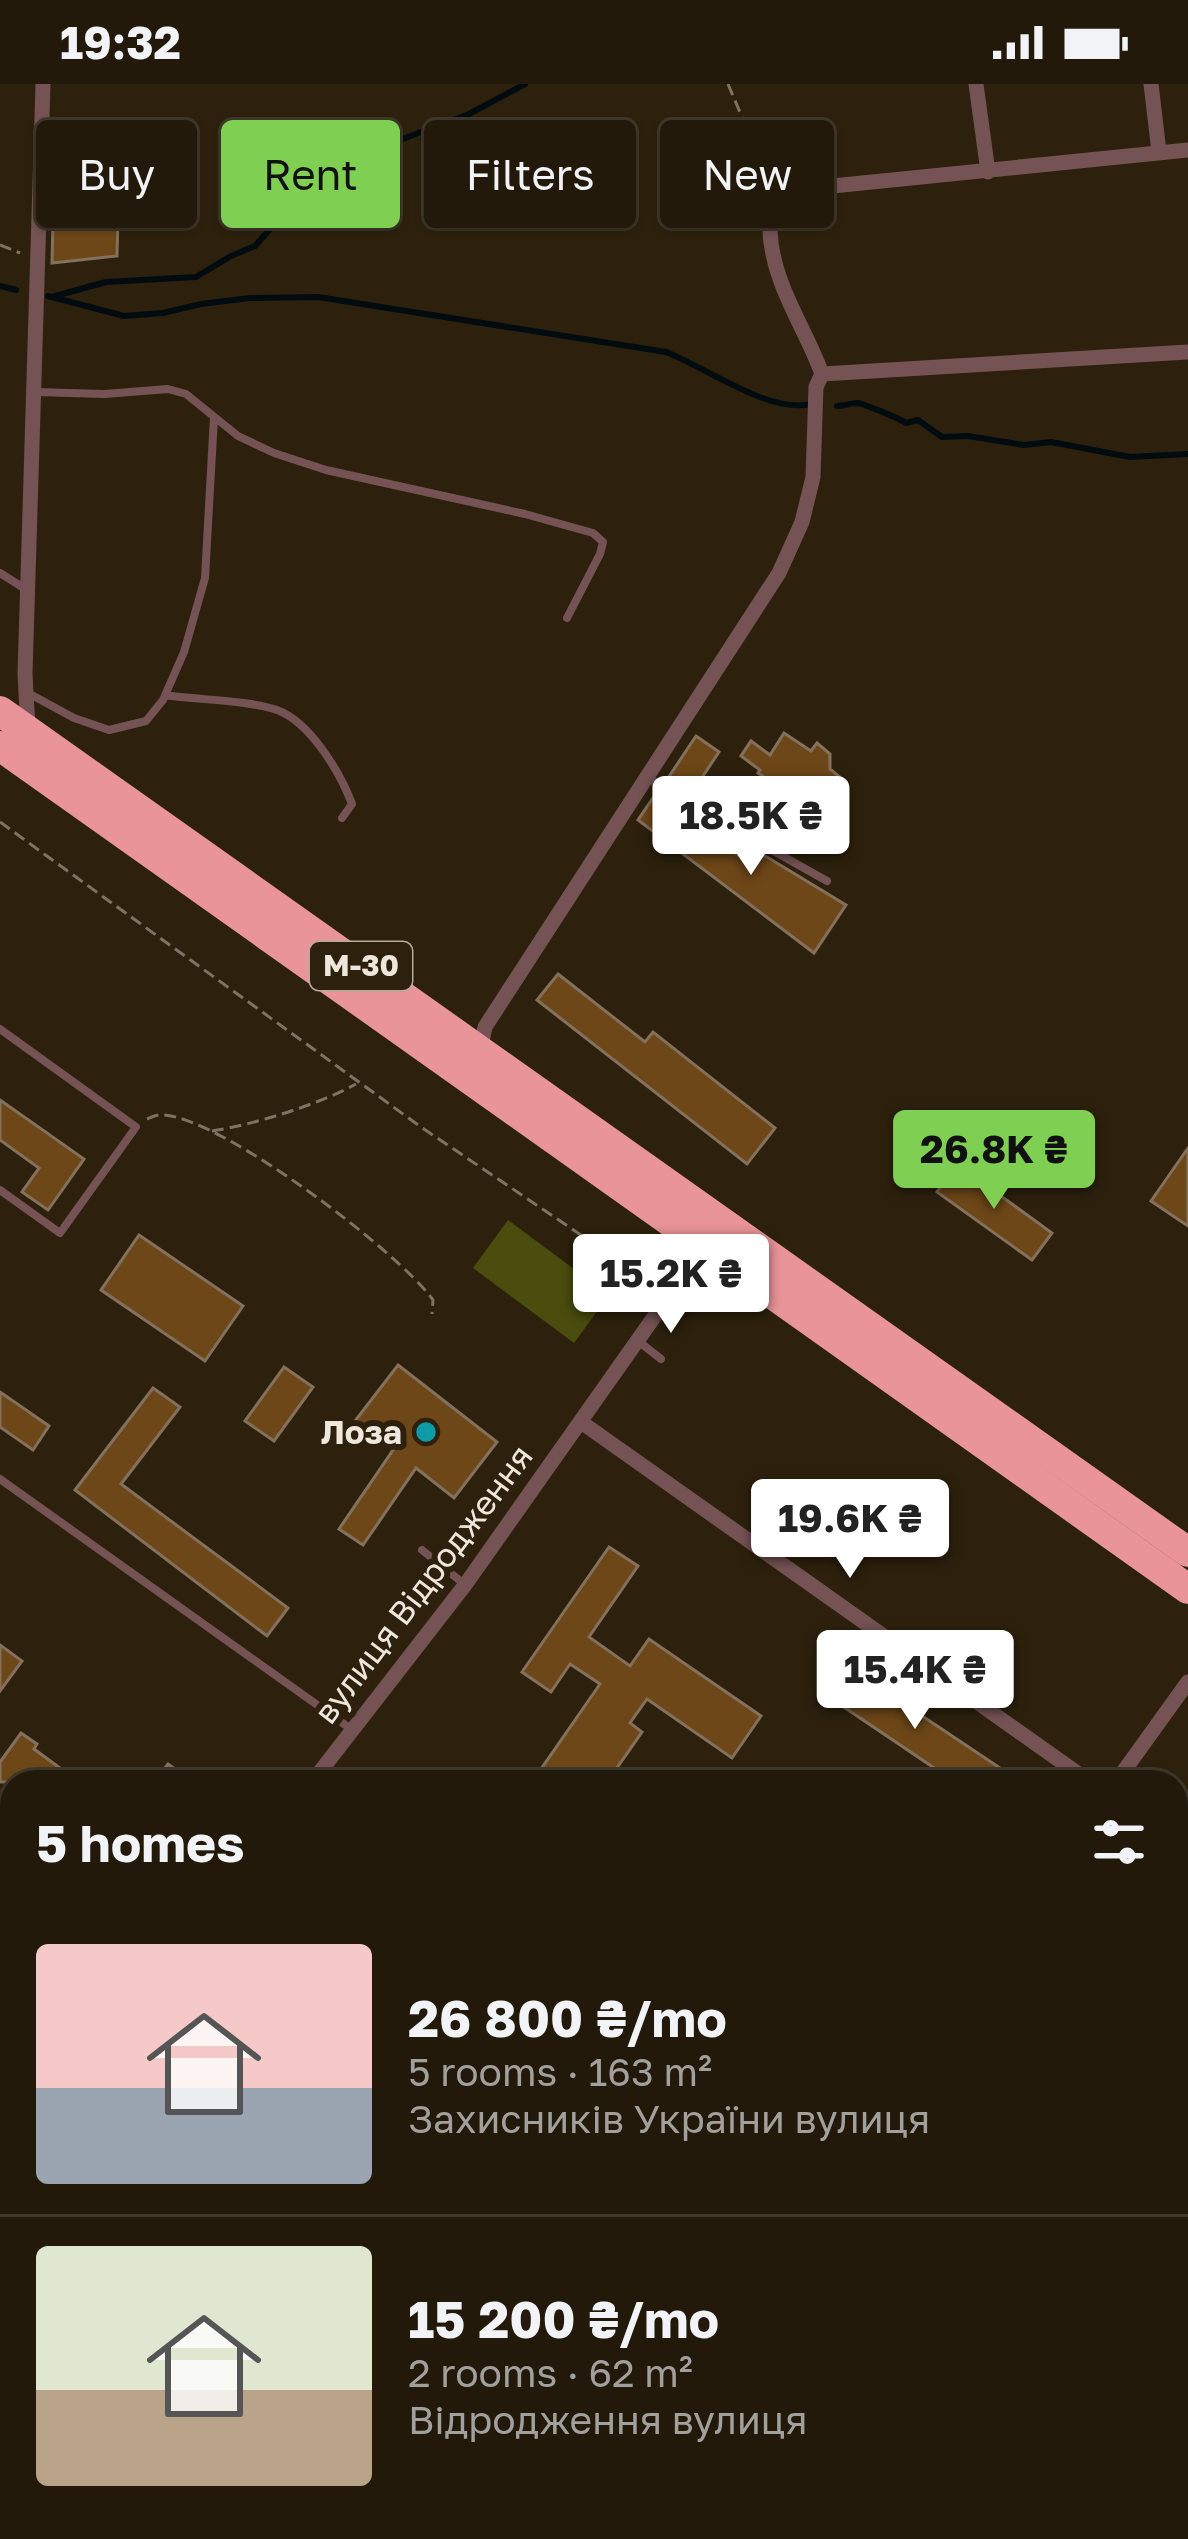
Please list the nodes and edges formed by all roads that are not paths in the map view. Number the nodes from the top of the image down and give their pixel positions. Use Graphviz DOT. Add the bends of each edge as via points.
graph roads {
  1 [pos="43,84"];
  2 [pos="976,84"];
  3 [pos="1151,84"];
  4 [pos="1188,150"];
  5 [pos="1159,152"];
  6 [pos="988,172"];
  7 [pos="1188,352"];
  8 [pos="822,374"];
  9 [pos="34,392"];
  10 [pos="214,417"];
  11 [pos="0,573"];
  12 [pos="28,591"];
  13 [pos="567,618"];
  14 [pos="26,692"];
  15 [pos="165,695"];
  16 [pos="0,711"];
  17 [pos="28,731"];
  18 [pos="0,746"];
  19 [pos="648,776"];
  20 [pos="342,818"];
  21 [pos="827,881"];
  22 [pos="0,1029"];
  23 [pos="480,1051"];
  24 [pos="0,1190"];
  25 [pos="713,1233"];
  26 [pos="637,1341"];
  27 [pos="662,1359"];
  28 [pos="581,1422"];
  29 [pos="0,1479"];
  30 [pos="422,1550"];
  31 [pos="1188,1552"];
  32 [pos="465,1585"];
  33 [pos="1188,1589"];
  34 [pos="1188,1682"];
  35 [pos="352,1730"];
  36 [pos="321,1770"];
  37 [pos="1073,1770"];
  38 [pos="1125,1770"];
  1 -- 9 [label="street"];
  2 -- 6 [label="street"];
  3 -- 5 [label="street"];
  4 -- 5 [label="street"];
  5 -- 6 [label="street"];
  6 -- 8 [label="street" via="773,193 770,232 781,285"];
  7 -- 8 [label="street"];
  8 -- 19 [label="street" via="802,522 779,573"];
  9 -- 10 [label="lane" via="168,389"];
  9 -- 12 [label="street"];
  10 -- 13 [label="lane" via="256,445 326,470 593,533 603,542 600,554"];
  10 -- 15 [label="lane" via="205,578"];
  11 -- 12 [label="lane"];
  12 -- 14 [label="street"];
  14 -- 15 [label="lane" via="109,730 146,721"];
  14 -- 17 [label="street"];
  15 -- 20 [label="lane" via="278,710 300,724 344,782 352,804"];
  16 -- 17 [label="highway, М-30"];
  17 -- 23 [label="highway, М-30"];
  18 -- 25 [label="highway, М-30"];
  19 -- 21 [label="lane" via="732,837"];
  19 -- 23 [label="street" via="485,1027"];
  22 -- 24 [label="lane" via="136,1127 60,1233"];
  23 -- 25 [label="highway, М-30"];
  25 -- 26 [label="street, вулиця Відродження"];
  25 -- 31 [label="highway, М-30"];
  25 -- 33 [label="highway, М-30"];
  26 -- 27 [label="lane"];
  26 -- 28 [label="street, вулиця Відродження"];
  28 -- 32 [label="street, вулиця Відродження"];
  28 -- 37 [label="street"];
  29 -- 35 [label="lane"];
  30 -- 32 [label="lane"];
  32 -- 35 [label="street, вулиця Відродження"];
  34 -- 38 [label="street"];
  35 -- 36 [label="street, вулиця Відродження"];
}
